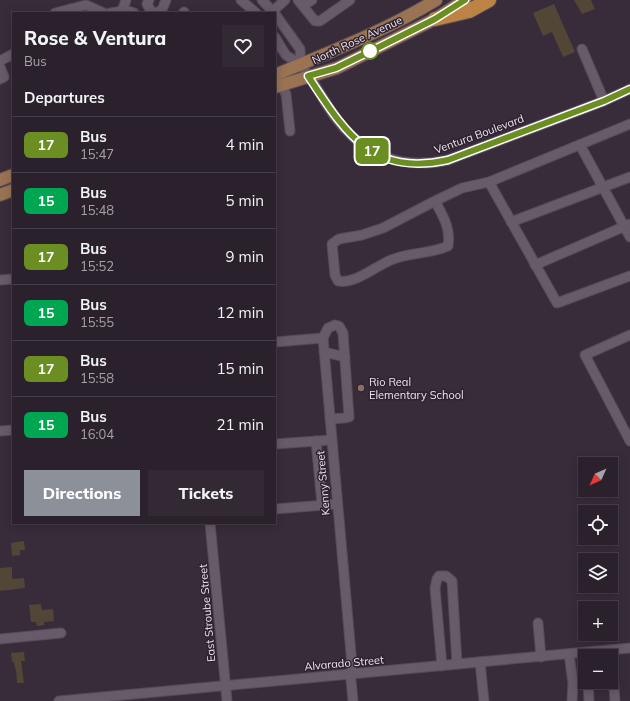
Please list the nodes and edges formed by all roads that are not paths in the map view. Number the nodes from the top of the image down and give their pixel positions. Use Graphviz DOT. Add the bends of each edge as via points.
graph roads {
  1 [pos="126,0"];
  2 [pos="149,0"];
  3 [pos="166,0"];
  4 [pos="241,0"];
  5 [pos="262,0"];
  6 [pos="285,0"];
  7 [pos="312,0"];
  8 [pos="350,0"];
  9 [pos="436,0"];
  10 [pos="465,0"];
  11 [pos="489,0"];
  12 [pos="87,3"];
  13 [pos="301,3"];
  14 [pos="122,11"];
  15 [pos="58,12"];
  16 [pos="102,12"];
  17 [pos="116,12"];
  18 [pos="132,12"];
  19 [pos="151,12"];
  20 [pos="157,12"];
  21 [pos="255,12"];
  22 [pos="274,12"];
  23 [pos="276,15"];
  24 [pos="435,19"];
  25 [pos="276,39"];
  26 [pos="582,49"];
  27 [pos="12,55"];
  28 [pos="0,61"];
  29 [pos="301,65"];
  30 [pos="0,67"];
  31 [pos="308,76"];
  32 [pos="0,79"];
  33 [pos="277,82"];
  34 [pos="630,89"];
  35 [pos="604,101"];
  36 [pos="630,124"];
  37 [pos="290,131"];
  38 [pos="580,145"];
  39 [pos="12,175"];
  40 [pos="630,177"];
  41 [pos="0,180"];
  42 [pos="489,182"];
  43 [pos="603,188"];
  44 [pos="12,190"];
  45 [pos="0,195"];
  46 [pos="435,201"];
  47 [pos="511,222"];
  48 [pos="627,225"];
  49 [pos="630,237"];
  50 [pos="535,265"];
  51 [pos="630,276"];
  52 [pos="12,279"];
  53 [pos="0,280"];
  54 [pos="630,335"];
  55 [pos="323,338"];
  56 [pos="276,342"];
  57 [pos="324,352"];
  58 [pos="345,357"];
  59 [pos="330,419"];
  60 [pos="12,430"];
  61 [pos="0,431"];
  62 [pos="12,435"];
  63 [pos="0,436"];
  64 [pos="332,440"];
  65 [pos="316,441"];
  66 [pos="630,441"];
  67 [pos="276,444"];
  68 [pos="337,504"];
  69 [pos="322,505"];
  70 [pos="276,509"];
  71 [pos="210,524"];
  72 [pos="538,623"];
  73 [pos="62,634"];
  74 [pos="0,639"];
  75 [pos="630,648"];
  76 [pos="618,649"];
  77 [pos="569,654"];
  78 [pos="578,656"];
  79 [pos="541,657"];
  80 [pos="480,662"];
  81 [pos="457,664"];
  82 [pos="442,666"];
  83 [pos="352,674"];
  84 [pos="226,686"];
  85 [pos="588,689"];
  86 [pos="615,689"];
  87 [pos="139,697"];
  88 [pos="60,701"];
  89 [pos="227,701"];
  90 [pos="353,701"];
  91 [pos="484,701"];
  92 [pos="572,701"];
  93 [pos="589,701"];
  94 [pos="616,701"];
  1 -- 14 [label="street"];
  2 -- 19 [label="street" via="147,4"];
  3 -- 20 [label="street" via="162,10"];
  4 -- 21 [label="street"];
  5 -- 22 [label="street"];
  6 -- 22 [label="street"];
  7 -- 13 [label="street"];
  8 -- 13 [label="street" via="320,22 315,21"];
  9 -- 29 [label="main road, North Rose Avenue" via="392,24"];
  10 -- 24 [label="main road, North Rose Avenue"];
  11 -- 24 [label="highway" via="469,11"];
  12 -- 15 [label="street"];
  12 -- 16 [label="street"];
  14 -- 17 [label="street"];
  14 -- 18 [label="street"];
  23 -- 29 [label="street" via="300,49"];
  24 -- 31 [label="main road, North Rose Avenue" via="336,68"];
  25 -- 29 [label="street" via="286,54"];
  26 -- 35 [label="street"];
  27 -- 28 [label="street"];
  29 -- 31 [label="street, Ventura Boulevard"];
  29 -- 33 [label="main road, North Rose Avenue"];
  30 -- 32 [label="street" via="4,77"];
  31 -- 33 [label="main road, North Rose Avenue"];
  31 -- 35 [label="street, Ventura Boulevard" via="335,117 354,138 381,156 408,164 448,160"];
  33 -- 37 [label="street" via="286,94"];
  34 -- 35 [label="street, Ventura Boulevard"];
  36 -- 38 [label="street"];
  38 -- 42 [label="street"];
  38 -- 43 [label="street"];
  39 -- 41 [label="main road"];
  40 -- 43 [label="street"];
  42 -- 46 [label="street" via="462,188"];
  42 -- 47 [label="street"];
  43 -- 47 [label="street"];
  43 -- 48 [label="street"];
  44 -- 45 [label="main road"];
  46 -- 46 [label="street" via="383,228 339,239 332,244 335,275 338,281 348,282 403,256 440,250 448,246 448,227"];
  47 -- 50 [label="street"];
  48 -- 49 [label="street"];
  48 -- 50 [label="street"];
  50 -- 51 [label="street" via="557,303"];
  52 -- 53 [label="street"];
  54 -- 66 [label="street" via="585,355"];
  55 -- 56 [label="street"];
  55 -- 57 [label="street, Kenny Street"];
  55 -- 58 [label="street" via="328,328 339,326 344,333"];
  57 -- 58 [label="street"];
  57 -- 59 [label="street, Kenny Street"];
  58 -- 59 [label="street" via="349,416"];
  59 -- 64 [label="street, Kenny Street"];
  60 -- 61 [label="street"];
  62 -- 63 [label="street"];
  64 -- 65 [label="street"];
  64 -- 68 [label="street, Kenny Street"];
  65 -- 67 [label="street"];
  65 -- 69 [label="street"];
  68 -- 69 [label="street"];
  68 -- 83 [label="street, Kenny Street"];
  69 -- 70 [label="street"];
  71 -- 84 [label="street, East Stroube Street"];
  72 -- 79 [label="street"];
  73 -- 74 [label="street"];
  75 -- 76 [label="street, Alvarado Street"];
  77 -- 78 [label="street, Alvarado Street"];
  77 -- 79 [label="street, Alvarado Street"];
  77 -- 92 [label="street" via="573,683"];
  79 -- 80 [label="street, Alvarado Street"];
  80 -- 81 [label="street, Alvarado Street"];
  80 -- 91 [label="street"];
  81 -- 82 [label="street, Alvarado Street"];
  81 -- 82 [label="street" via="452,581 446,576 439,576 435,588"];
  82 -- 83 [label="street, Alvarado Street"];
  83 -- 84 [label="street, Alvarado Street"];
  83 -- 90 [label="street, Kenny Street"];
  84 -- 87 [label="street, Alvarado Street"];
  84 -- 89 [label="street, East Stroube Street"];
  85 -- 93 [label="street"];
  86 -- 94 [label="street"];
  87 -- 88 [label="street, Alvarado Street"];
}
